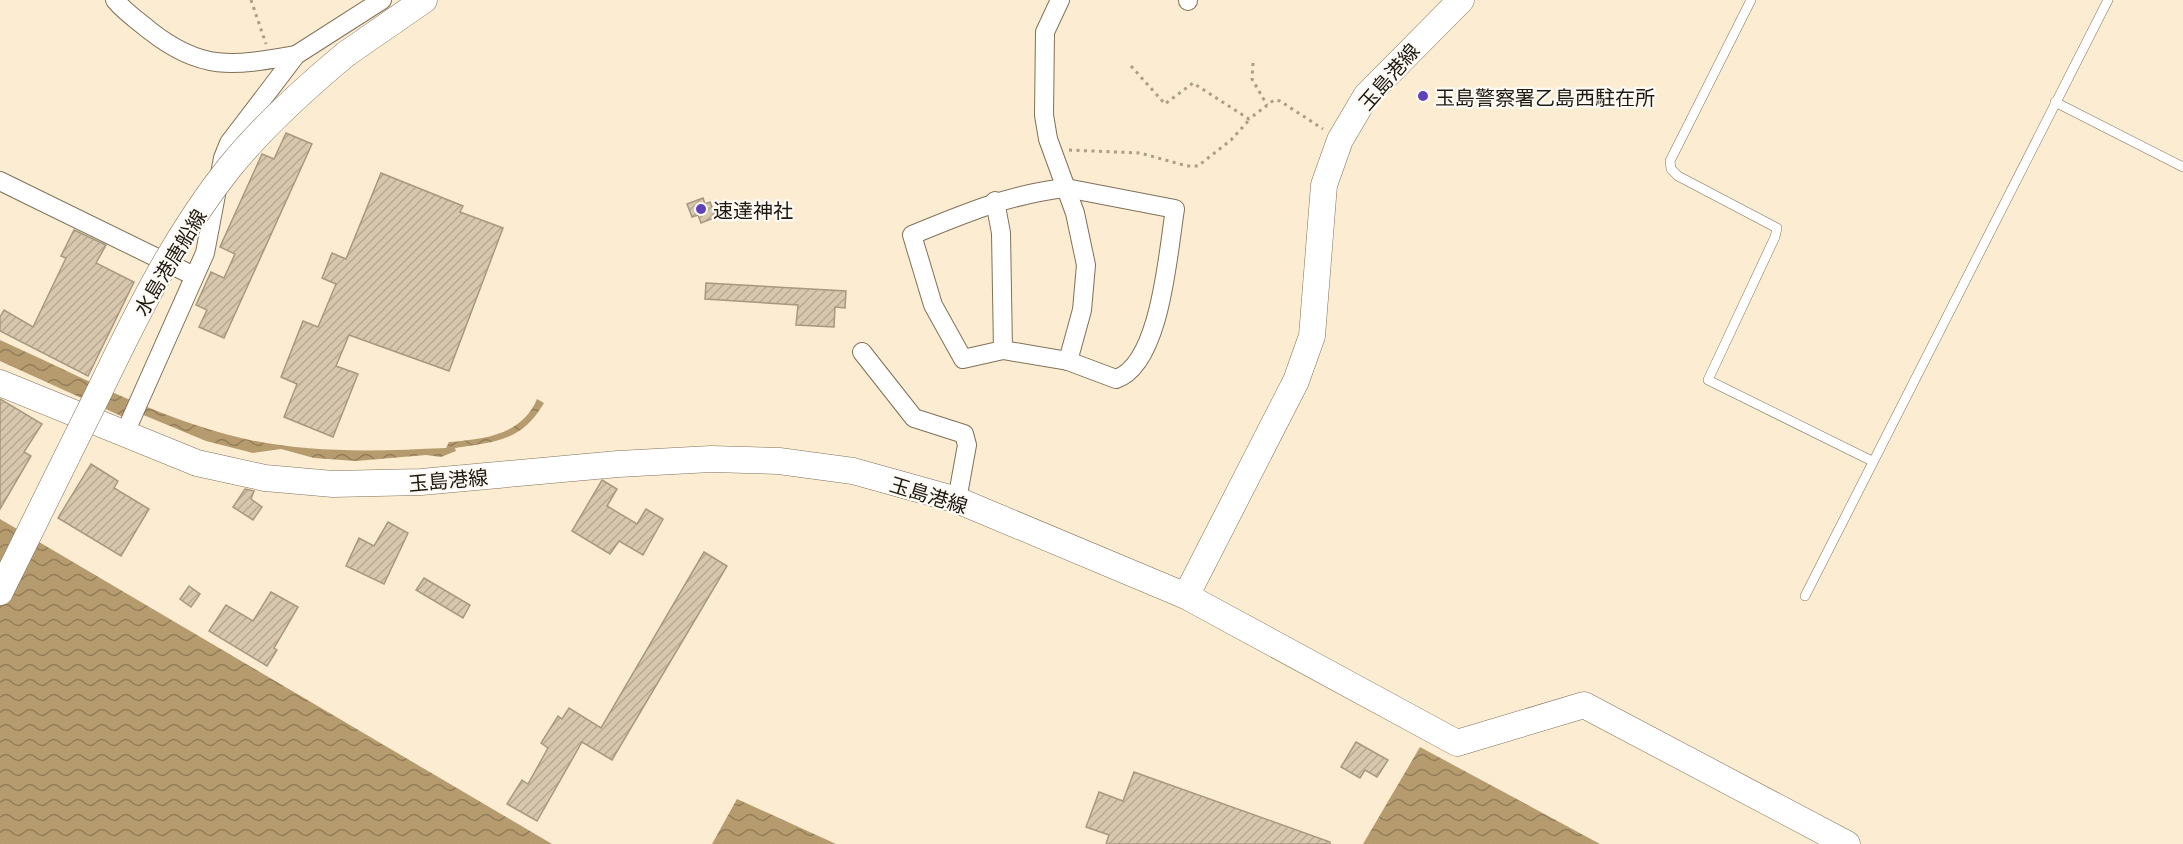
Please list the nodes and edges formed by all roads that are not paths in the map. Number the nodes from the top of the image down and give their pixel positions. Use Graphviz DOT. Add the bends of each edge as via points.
graph roads {
  1 [pos="115,0"];
  2 [pos="382,0"];
  3 [pos="424,0"];
  4 [pos="1060,0"];
  5 [pos="1461,0"];
  6 [pos="1751,0"];
  7 [pos="2108,0"];
  8 [pos="297,55"];
  9 [pos="2055,102"];
  10 [pos="2183,167"];
  11 [pos="0,181"];
  12 [pos="1066,188"];
  13 [pos="995,201"];
  14 [pos="194,276"];
  15 [pos="1003,350"];
  16 [pos="862,352"];
  17 [pos="1068,361"];
  18 [pos="0,383"];
  19 [pos="124,435"];
  20 [pos="1872,461"];
  21 [pos="957,500"];
  22 [pos="0,592"];
  23 [pos="1185,596"];
  24 [pos="1805,596"];
  25 [pos="1847,844"];
  1 -- 8 [label="street" via="124,12 173,48 195,58 212,63 250,63"];
  2 -- 8 [label="street"];
  3 -- 22 [label="main road, 水島港唐船線, bridge" via="346,54 303,90 263,131 200,208 144,300"];
  4 -- 12 [label="street" via="1045,32 1044,115 1050,146"];
  5 -- 23 [label="main road, 玉島港線" via="1366,96 1340,140 1324,186 1312,336 1296,381"];
  6 -- 20 [label="lane" via="1670,161 1678,176 1777,228 1708,380"];
  7 -- 9 [label="lane"];
  8 -- 14 [label="street" via="229,143 207,243"];
  9 -- 10 [label="lane"];
  9 -- 20 [label="lane"];
  11 -- 14 [label="street"];
  12 -- 13 [label="street"];
  12 -- 17 [label="street" via="1086,264 1082,310"];
  12 -- 17 [label="street" via="1175,209 1158,316 1137,362 1126,376 1116,380"];
  13 -- 15 [label="street" via="1001,233"];
  13 -- 15 [label="street" via="912,235 933,304 963,359"];
  14 -- 19 [label="street"];
  15 -- 17 [label="street"];
  16 -- 21 [label="street" via="914,418 964,434 967,445"];
  18 -- 19 [label="main road, 玉島港線"];
  19 -- 21 [label="main road, 玉島港線" via="196,463 265,478 333,484 421,482 630,464 745,460 853,471"];
  20 -- 24 [label="lane"];
  21 -- 23 [label="main road, 玉島港線"];
  23 -- 25 [label="main road" via="1456,743 1584,705"];
}
